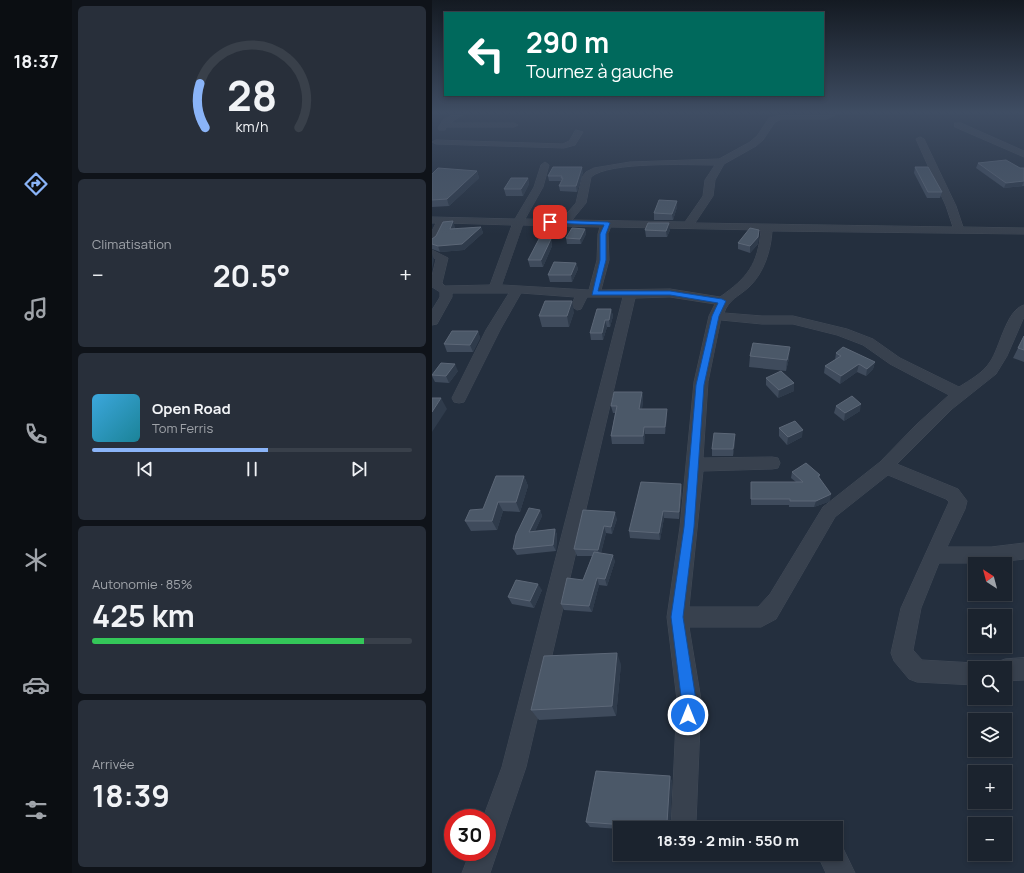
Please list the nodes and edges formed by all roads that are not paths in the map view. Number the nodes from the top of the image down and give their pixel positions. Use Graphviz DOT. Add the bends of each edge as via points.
graph roads {
  1 [pos="737,153"];
  2 [pos="926,153"];
  3 [pos="721,162"];
  4 [pos="545,165"];
  5 [pos="437,220"];
  6 [pos="519,222"];
  7 [pos="565,222"];
  8 [pos="608,223"];
  9 [pos="688,226"];
  10 [pos="768,228"];
  11 [pos="959,231"];
  12 [pos="1024,231"];
  13 [pos="432,242"];
  14 [pos="432,253"];
  15 [pos="495,289"];
  16 [pos="517,289"];
  17 [pos="446,290"];
  18 [pos="588,294"];
  19 [pos="630,294"];
  20 [pos="722,301"];
  21 [pos="577,306"];
  22 [pos="1024,309"];
  23 [pos="716,316"];
  24 [pos="432,321"];
  25 [pos="960,394"];
  26 [pos="459,398"];
  27 [pos="772,463"];
  28 [pos="695,465"];
  29 [pos="886,467"];
  30 [pos="1024,551"];
  31 [pos="933,555"];
  32 [pos="677,617"];
  33 [pos="1024,669"];
  34 [pos="1012,670"];
  35 [pos="968,674"];
  36 [pos="496,818"];
  37 [pos="683,821"];
  38 [pos="481,861"];
  39 [pos="835,861"];
  40 [pos="476,873"];
  41 [pos="841,873"];
  1 -- 3 [label="street"];
  2 -- 11 [label="street"];
  3 -- 7 [label="street" via="634,164 596,169 589,174 581,202"];
  3 -- 9 [label="street" via="712,174 708,196"];
  4 -- 6 [label="street"];
  5 -- 6 [label="street"];
  5 -- 13 [label="street"];
  6 -- 7 [label="street"];
  6 -- 15 [label="street"];
  7 -- 8 [label="street"];
  8 -- 9 [label="street"];
  8 -- 18 [label="street" via="603,234 603,260"];
  9 -- 10 [label="street"];
  10 -- 11 [label="street"];
  10 -- 20 [label="street" via="763,253 748,280"];
  11 -- 12 [label="street"];
  14 -- 17 [label="street" via="442,258 436,284"];
  15 -- 16 [label="street"];
  15 -- 17 [label="street"];
  16 -- 18 [label="street"];
  16 -- 26 [label="street"];
  17 -- 24 [label="street" via="446,297"];
  18 -- 19 [label="street"];
  18 -- 21 [label="street"];
  19 -- 20 [label="street" via="670,293"];
  19 -- 36 [label="street" via="514,766"];
  20 -- 23 [label="street"];
  22 -- 25 [label="street" via="1016,319 1004,349 992,369 983,380"];
  23 -- 25 [label="street" via="793,320 842,332 868,342 895,361"];
  23 -- 28 [label="street" via="700,385"];
  25 -- 29 [label="street"];
  27 -- 28 [label="street"];
  28 -- 32 [label="street"];
  29 -- 31 [label="street" via="952,494 958,501"];
  29 -- 32 [label="street" via="829,512 769,612 761,617"];
  30 -- 31 [label="street" via="991,555"];
  31 -- 35 [label="street" via="911,608 902,654 917,671"];
  32 -- 37 [label="street" via="689,700"];
  33 -- 34 [label="street"];
  38 -- 40 [label="street"];
  39 -- 41 [label="street"];
}
